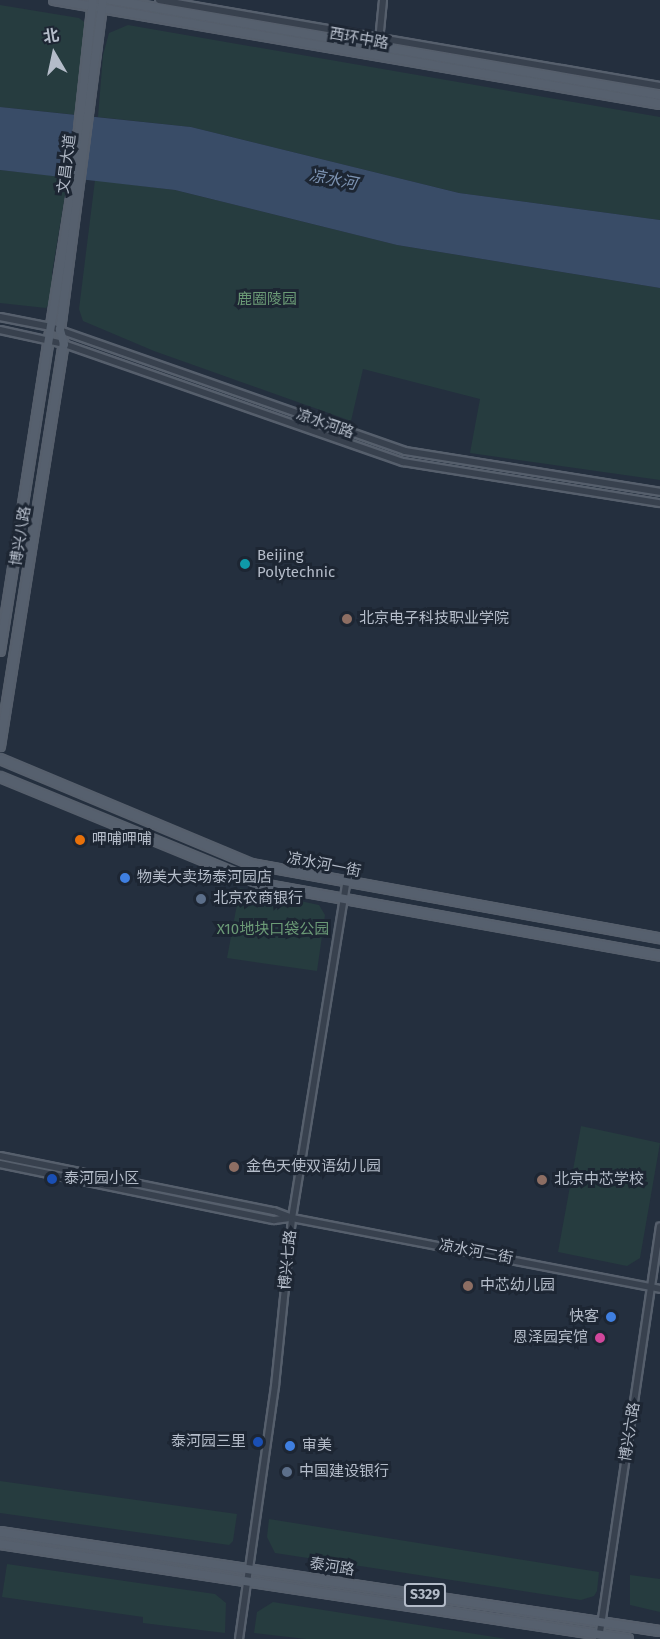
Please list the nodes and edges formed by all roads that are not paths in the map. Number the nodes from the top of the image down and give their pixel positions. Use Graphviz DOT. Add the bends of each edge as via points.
graph roads {
  1 [pos="54,0"];
  2 [pos="110,0"];
  3 [pos="159,0"];
  4 [pos="383,0"];
  5 [pos="98,4"];
  6 [pos="379,42"];
  7 [pos="660,86"];
  8 [pos="660,95"];
  9 [pos="660,104"];
  10 [pos="0,317"];
  11 [pos="56,329"];
  12 [pos="0,330"];
  13 [pos="48,339"];
  14 [pos="64,344"];
  15 [pos="660,492"];
  16 [pos="660,503"];
  17 [pos="0,651"];
  18 [pos="0,746"];
  19 [pos="0,759"];
  20 [pos="0,777"];
  21 [pos="315,876"];
  22 [pos="346,883"];
  23 [pos="310,893"];
  24 [pos="344,900"];
  25 [pos="660,938"];
  26 [pos="660,956"];
  27 [pos="0,1156"];
  28 [pos="0,1164"];
  29 [pos="292,1218"];
  30 [pos="660,1226"];
  31 [pos="650,1287"];
  32 [pos="660,1289"];
  33 [pos="0,1532"];
  34 [pos="0,1544"];
  35 [pos="249,1567"];
  36 [pos="248,1580"];
  37 [pos="601,1622"];
  38 [pos="660,1631"];
  39 [pos="599,1637"];
  40 [pos="239,1639"];
  41 [pos="628,1639"];
  1 -- 5 [label="main road, 西环中路"];
  2 -- 6 [label="main road, 西环中路"];
  3 -- 6 [label="street"];
  4 -- 6 [label="street"];
  5 -- 9 [label="main road, 西环中路"];
  5 -- 11 [label="main road, 文昌大道"];
  6 -- 7 [label="street"];
  6 -- 8 [label="main road, 西环中路"];
  10 -- 11 [label="street, 凉水河路"];
  11 -- 13 [label="main road, 博兴八路"];
  11 -- 14 [label="main road, 博兴八路"];
  11 -- 15 [label="street, 凉水河路" via="405,451"];
  12 -- 13 [label="street, 凉水河路"];
  13 -- 14 [label="street, 凉水河路"];
  13 -- 17 [label="main road, 博兴八路"];
  14 -- 16 [label="street, 凉水河路" via="403,462"];
  14 -- 18 [label="main road, 博兴八路"];
  19 -- 21 [label="main road, 凉水河一街" via="251,864"];
  20 -- 23 [label="main road, 凉水河一街" via="241,877"];
  21 -- 22 [label="main road, 凉水河一街"];
  21 -- 23 [label="main road" via="317,886"];
  22 -- 24 [label="street, 博兴七路"];
  22 -- 25 [label="main road, 凉水河一街"];
  23 -- 24 [label="main road, 凉水河一街"];
  24 -- 26 [label="main road, 凉水河一街"];
  24 -- 29 [label="street, 博兴七路"];
  27 -- 29 [label="street, 凉水河二街" via="274,1211"];
  28 -- 29 [label="street, 凉水河二街" via="274,1220"];
  29 -- 31 [label="street, 凉水河二街"];
  29 -- 35 [label="street, 博兴七路" via="275,1386"];
  30 -- 31 [label="street, 博兴六路"];
  31 -- 32 [label="street, 凉水河二街"];
  31 -- 37 [label="street, 博兴六路"];
  33 -- 35 [label="main road, 泰河路 / S329"];
  34 -- 36 [label="main road, 泰河路 / S329"];
  35 -- 36 [label="street, 博兴七路"];
  35 -- 37 [label="main road, 泰河路 / S329"];
  36 -- 39 [label="main road, 泰河路 / S329"];
  36 -- 40 [label="street, 博兴七路"];
  37 -- 38 [label="main road, 泰河路 / S329"];
  37 -- 39 [label="street, 博兴六路"];
  39 -- 41 [label="main road, 泰河路 / S329"];
}
